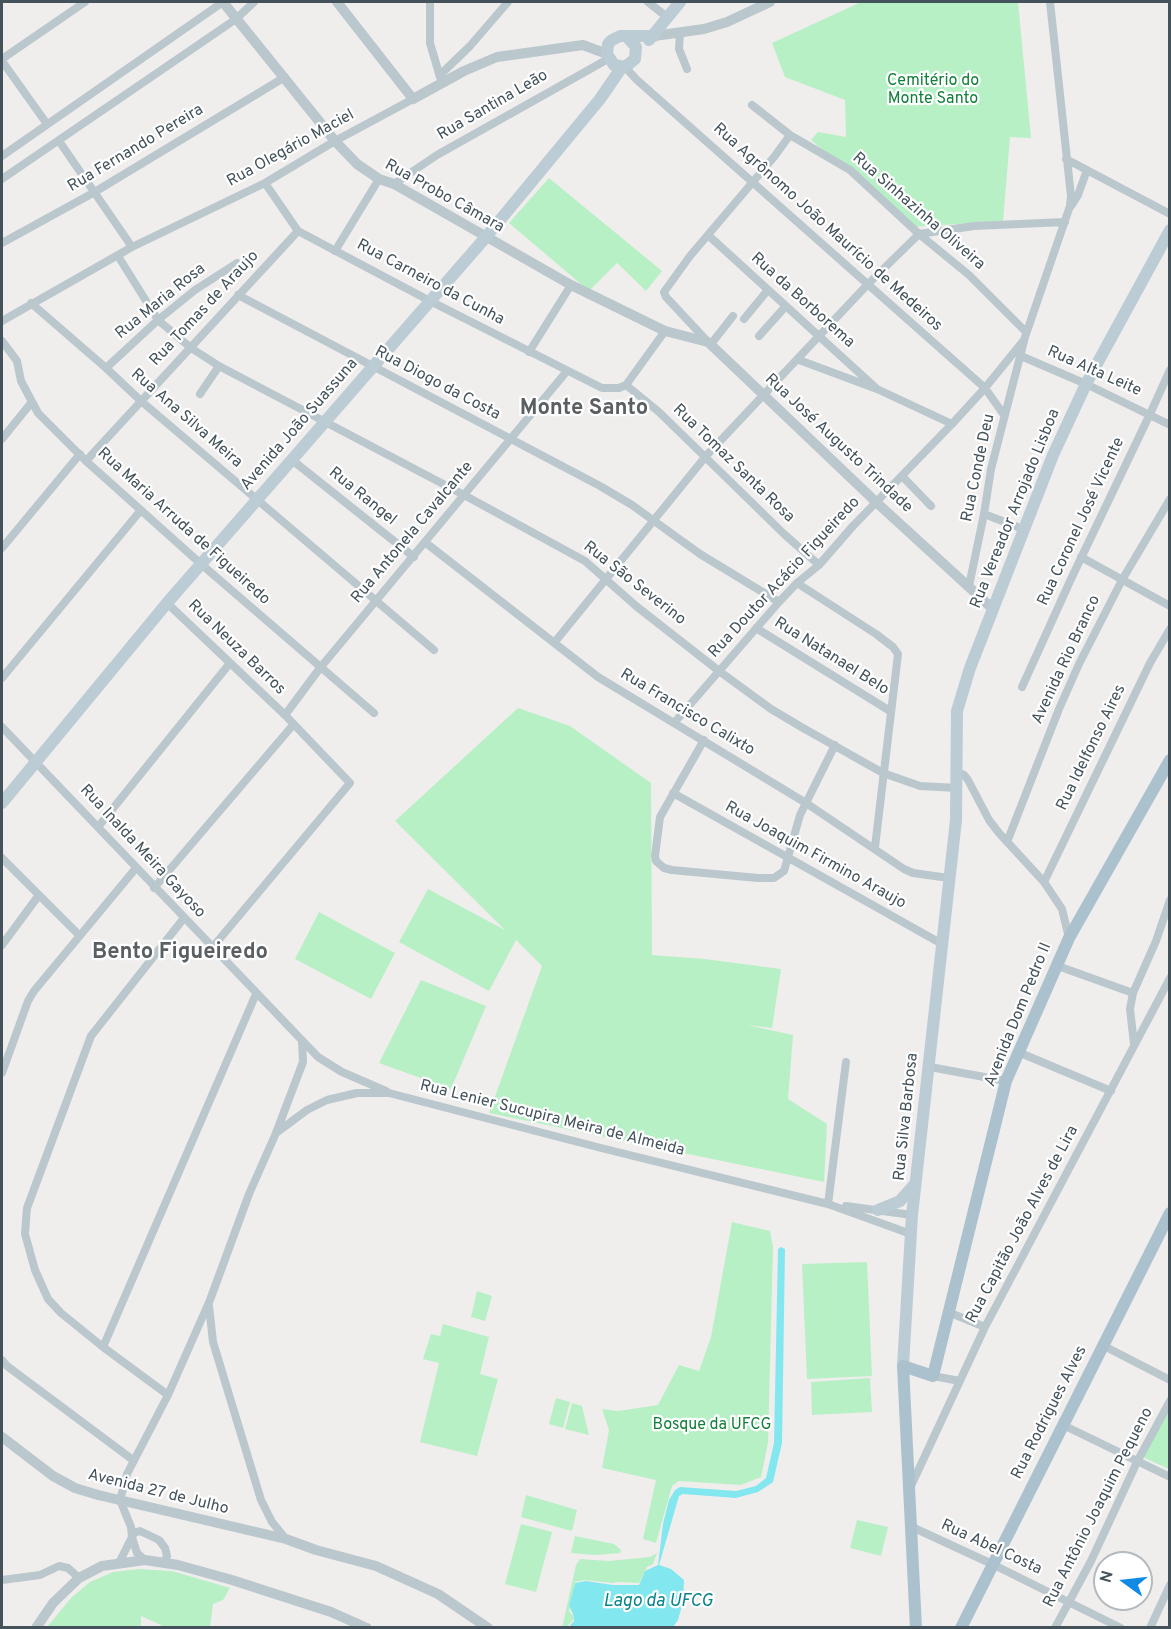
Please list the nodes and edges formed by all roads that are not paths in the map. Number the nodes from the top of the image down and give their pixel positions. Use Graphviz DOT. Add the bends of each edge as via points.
graph roads {
  1 [pos="85,2"];
  2 [pos="223,2"];
  3 [pos="254,2"];
  4 [pos="337,2"];
  5 [pos="430,2"];
  6 [pos="508,2"];
  7 [pos="648,2"];
  8 [pos="680,2"];
  9 [pos="770,2"];
  10 [pos="1050,2"];
  11 [pos="667,18"];
  12 [pos="236,19"];
  13 [pos="680,32"];
  14 [pos="654,36"];
  15 [pos="628,38"];
  16 [pos="637,51"];
  17 [pos="608,57"];
  18 [pos="2,60"];
  19 [pos="623,67"];
  20 [pos="687,69"];
  21 [pos="285,77"];
  22 [pos="441,79"];
  23 [pos="414,99"];
  24 [pos="752,105"];
  25 [pos="47,124"];
  26 [pos="790,135"];
  27 [pos="59,141"];
  28 [pos="335,141"];
  29 [pos="2,156"];
  30 [pos="1066,159"];
  31 [pos="1087,170"];
  32 [pos="2,179"];
  33 [pos="379,179"];
  34 [pos="752,181"];
  35 [pos="265,183"];
  36 [pos="394,184"];
  37 [pos="93,193"];
  38 [pos="1070,206"];
  39 [pos="1170,214"];
  40 [pos="1065,222"];
  41 [pos="1170,230"];
  42 [pos="298,231"];
  43 [pos="919,234"];
  44 [pos="708,235"];
  45 [pos="486,237"];
  46 [pos="2,243"];
  47 [pos="132,247"];
  48 [pos="335,251"];
  49 [pos="118,256"];
  50 [pos="237,262"];
  51 [pos="868,284"];
  52 [pos="571,285"];
  53 [pos="767,291"];
  54 [pos="238,295"];
  55 [pos="430,301"];
  56 [pos="30,303"];
  57 [pos="785,307"];
  58 [pos="733,316"];
  59 [pos="744,319"];
  60 [pos="158,320"];
  61 [pos="2,321"];
  62 [pos="665,331"];
  63 [pos="759,336"];
  64 [pos="819,336"];
  65 [pos="1025,336"];
  66 [pos="2,341"];
  67 [pos="709,343"];
  68 [pos="191,348"];
  69 [pos="529,352"];
  70 [pos="1021,356"];
  71 [pos="799,360"];
  72 [pos="219,366"];
  73 [pos="371,367"];
  74 [pos="106,368"];
  75 [pos="1170,370"];
  76 [pos="567,371"];
  77 [pos="1086,384"];
  78 [pos="626,385"];
  79 [pos="985,388"];
  80 [pos="877,389"];
  81 [pos="200,394"];
  82 [pos="765,394"];
  83 [pos="141,401"];
  84 [pos="31,404"];
  85 [pos="1150,414"];
  86 [pos="1004,415"];
  87 [pos="325,421"];
  88 [pos="952,424"];
  89 [pos="1170,425"];
  90 [pos="2,439"];
  91 [pos="510,439"];
  92 [pos="706,456"];
  93 [pos="83,457"];
  94 [pos="292,460"];
  95 [pos="902,476"];
  96 [pos="464,495"];
  97 [pos="1170,499"];
  98 [pos="257,500"];
  99 [pos="876,502"];
  100 [pos="931,506"];
  101 [pos="141,510"];
  102 [pos="984,514"];
  103 [pos="652,520"];
  104 [pos="1023,529"];
  105 [pos="426,543"];
  106 [pos="2,548"];
  107 [pos="414,557"];
  108 [pos="1082,557"];
  109 [pos="201,564"];
  110 [pos="819,565"];
  111 [pos="1122,580"];
  112 [pos="606,581"];
  113 [pos="797,583"];
  114 [pos="969,586"];
  115 [pos="376,600"];
  116 [pos="779,602"];
  117 [pos="167,603"];
  118 [pos="1170,606"];
  119 [pos="993,609"];
  120 [pos="756,628"];
  121 [pos="1170,628"];
  122 [pos="554,643"];
  123 [pos="434,650"];
  124 [pos="230,663"];
  125 [pos="320,668"];
  126 [pos="719,671"];
  127 [pos="2,678"];
  128 [pos="1022,687"];
  129 [pos="890,711"];
  130 [pos="957,711"];
  131 [pos="374,713"];
  132 [pos="285,716"];
  133 [pos="674,723"];
  134 [pos="293,725"];
  135 [pos="2,727"];
  136 [pos="704,740"];
  137 [pos="835,746"];
  138 [pos="1170,760"];
  139 [pos="36,761"];
  140 [pos="958,772"];
  141 [pos="883,773"];
  142 [pos="958,788"];
  143 [pos="673,793"];
  144 [pos="2,803"];
  145 [pos="806,803"];
  146 [pos="98,827"];
  147 [pos="1007,842"];
  148 [pos="875,847"];
  149 [pos="788,857"];
  150 [pos="2,858"];
  151 [pos="136,868"];
  152 [pos="949,878"];
  153 [pos="1044,882"];
  154 [pos="154,888"];
  155 [pos="39,895"];
  156 [pos="1170,900"];
  157 [pos="184,918"];
  158 [pos="79,936"];
  159 [pos="1069,938"];
  160 [pos="942,944"];
  161 [pos="2,945"];
  162 [pos="212,948"];
  163 [pos="1055,965"];
  164 [pos="1170,978"];
  165 [pos="1166,992"];
  166 [pos="1132,993"];
  167 [pos="256,994"];
  168 [pos="302,1041"];
  169 [pos="1134,1044"];
  170 [pos="1018,1052"];
  171 [pos="318,1058"];
  172 [pos="303,1062"];
  173 [pos="846,1062"];
  174 [pos="930,1067"];
  175 [pos="2,1073"];
  176 [pos="361,1079"];
  177 [pos="1006,1081"];
  178 [pos="1111,1091"];
  179 [pos="357,1093"];
  180 [pos="389,1093"];
  181 [pos="287,1101"];
  182 [pos="302,1113"];
  183 [pos="276,1133"];
  184 [pos="916,1183"];
  185 [pos="828,1204"];
  186 [pos="878,1210"];
  187 [pos="1170,1213"];
  188 [pos="912,1215"];
  189 [pos="1166,1228"];
  190 [pos="911,1234"];
  191 [pos="210,1300"];
  192 [pos="948,1312"];
  193 [pos="985,1327"];
  194 [pos="1102,1345"];
  195 [pos="104,1347"];
  196 [pos="2,1360"];
  197 [pos="903,1366"];
  198 [pos="933,1376"];
  199 [pos="1170,1380"];
  200 [pos="960,1381"];
  201 [pos="168,1395"];
  202 [pos="1170,1401"];
  203 [pos="1063,1425"];
  204 [pos="2,1437"];
  205 [pos="133,1460"];
  206 [pos="1137,1462"];
  207 [pos="1170,1477"];
  208 [pos="910,1489"];
  209 [pos="120,1500"];
  210 [pos="912,1527"];
  211 [pos="132,1537"];
  212 [pos="286,1539"];
  213 [pos="146,1560"];
  214 [pos="164,1562"];
  215 [pos="119,1563"];
  216 [pos="992,1564"];
  217 [pos="79,1578"];
  218 [pos="2,1580"];
  219 [pos="1170,1585"];
  220 [pos="1068,1602"];
  221 [pos="36,1628"];
  222 [pos="367,1628"];
  223 [pos="488,1628"];
  224 [pos="916,1628"];
  225 [pos="961,1628"];
  226 [pos="1055,1628"];
  227 [pos="1121,1628"];
  228 [pos="1150,1628"];
  1 -- 18 [label="street"];
  2 -- 12 [label="street, Rua Probo Câmara"];
  2 -- 25 [label="street"];
  3 -- 12 [label="street"];
  4 -- 23 [label="street"];
  5 -- 22 [label="street" via="430,43"];
  6 -- 22 [label="street"];
  7 -- 11 [label="street"];
  8 -- 11 [label="main road"];
  9 -- 13 [label="street" via="704,29"];
  10 -- 30 [label="street, Rua Doutor Acácio Figueiredo"];
  11 -- 14 [label="main road"];
  12 -- 21 [label="street, Rua Probo Câmara"];
  12 -- 27 [label="street"];
  13 -- 14 [label="street"];
  13 -- 20 [label="street" via="679,49"];
  14 -- 15 [label="main road"];
  14 -- 16 [label="main road"];
  15 -- 16 [label="main road"];
  15 -- 17 [label="main road" via="612,40"];
  16 -- 19 [label="main road" via="635,59"];
  17 -- 19 [label="main road" via="614,65"];
  17 -- 22 [label="street, Rua Olegário Maciel" via="583,45 498,57"];
  17 -- 36 [label="street, Rua Santina Leão" via="447,149"];
  18 -- 25 [label="street"];
  19 -- 34 [label="street, Rua Agrônomo João Maurício de Medeiros"];
  19 -- 45 [label="main road, Avenida João Suassuna"];
  21 -- 28 [label="street, Rua Probo Câmara"];
  21 -- 37 [label="street, Rua Fernando Pereira"];
  22 -- 23 [label="street, Rua Olegário Maciel"];
  23 -- 28 [label="street, Rua Olegário Maciel"];
  24 -- 26 [label="street, Rua Sinhazinha Oliveira"];
  25 -- 29 [label="street"];
  26 -- 34 [label="street"];
  26 -- 43 [label="street, Rua Sinhazinha Oliveira" via="850,170"];
  27 -- 32 [label="street"];
  27 -- 37 [label="street"];
  28 -- 33 [label="street, Rua Probo Câmara" via="357,165"];
  28 -- 35 [label="street, Rua Olegário Maciel"];
  30 -- 31 [label="street"];
  30 -- 38 [label="street, Rua Doutor Acácio Figueiredo"];
  31 -- 38 [label="street"];
  31 -- 39 [label="street"];
  33 -- 36 [label="street, Rua Probo Câmara"];
  33 -- 48 [label="street"];
  34 -- 44 [label="street"];
  34 -- 51 [label="street, Rua Agrônomo João Maurício de Medeiros"];
  35 -- 42 [label="street, Rua Carneiro da Cunha"];
  35 -- 47 [label="street, Rua Olegário Maciel"];
  36 -- 45 [label="street, Rua Probo Câmara"];
  37 -- 46 [label="street, Rua Fernando Pereira"];
  37 -- 47 [label="street"];
  38 -- 40 [label="street, Rua Doutor Acácio Figueiredo"];
  40 -- 43 [label="street" via="974,226"];
  40 -- 65 [label="street, Rua Doutor Acácio Figueiredo"];
  41 -- 77 [label="main road, Rua Vereador Arrojado Lisboa"];
  42 -- 48 [label="street, Rua Carneiro da Cunha"];
  42 -- 54 [label="street, Rua Tomas de Araujo"];
  43 -- 51 [label="street"];
  43 -- 65 [label="street, Rua Sinhazinha Oliveira" via="969,275"];
  44 -- 53 [label="street, Rua da Borborema"];
  44 -- 67 [label="street, Rua José Augusto Trindade" via="664,292"];
  45 -- 52 [label="street, Rua Probo Câmara"];
  45 -- 55 [label="main road, Avenida João Suassuna"];
  47 -- 49 [label="street, Rua Olegário Maciel"];
  48 -- 55 [label="street, Rua Carneiro da Cunha"];
  49 -- 56 [label="street, Rua Olegário Maciel"];
  49 -- 60 [label="street, Rua São Severino"];
  50 -- 60 [label="street, Rua Maria Rosa"];
  51 -- 64 [label="street"];
  51 -- 79 [label="street, Rua Agrônomo João Maurício de Medeiros"];
  52 -- 62 [label="street, Rua Probo Câmara"];
  52 -- 69 [label="street"];
  53 -- 57 [label="street, Rua da Borborema"];
  53 -- 59 [label="street"];
  54 -- 68 [label="street, Rua Tomas de Araujo"];
  54 -- 73 [label="street, Rua Diogo da Costa"];
  55 -- 69 [label="street, Rua Carneiro da Cunha"];
  55 -- 73 [label="main road, Avenida João Suassuna"];
  56 -- 61 [label="street, Rua Olegário Maciel"];
  56 -- 74 [label="street, Rua Ana Silva Meira"];
  57 -- 63 [label="street"];
  57 -- 64 [label="street, Rua da Borborema"];
  58 -- 67 [label="street"];
  60 -- 68 [label="street, Rua São Severino"];
  60 -- 74 [label="street, Rua Maria Rosa"];
  62 -- 67 [label="street, Rua Probo Câmara"];
  62 -- 78 [label="street"];
  64 -- 71 [label="street"];
  64 -- 80 [label="street, Rua da Borborema"];
  65 -- 70 [label="street, Rua Alta Leite"];
  65 -- 79 [label="street, Rua Doutor Acácio Figueiredo"];
  66 -- 84 [label="street, Rua Maria Arruda de Figueiredo" via="18,361 18,374"];
  67 -- 82 [label="street, Rua José Augusto Trindade"];
  68 -- 72 [label="street, Rua São Severino"];
  68 -- 83 [label="street, Rua Tomas de Araujo"];
  69 -- 76 [label="street, Rua Carneiro da Cunha"];
  70 -- 77 [label="street, Rua Alta Leite"];
  70 -- 86 [label="street, Rua Conde Deu"];
  71 -- 80 [label="street"];
  71 -- 82 [label="street"];
  72 -- 81 [label="street"];
  72 -- 87 [label="street, Rua São Severino"];
  73 -- 87 [label="main road, Avenida João Suassuna"];
  73 -- 91 [label="street, Rua Diogo da Costa"];
  74 -- 83 [label="street, Rua Ana Silva Meira"];
  75 -- 85 [label="street, Rua Coronel José Vicente"];
  76 -- 78 [label="street, Rua Carneiro da Cunha" via="602,388"];
  76 -- 91 [label="street, Rua Antonela Cavalcante"];
  77 -- 85 [label="street, Rua Alta Leite"];
  77 -- 104 [label="main road, Rua Vereador Arrojado Lisboa"];
  78 -- 92 [label="street, Rua Tomaz Santa Rosa"];
  79 -- 86 [label="street, Rua Agrônomo João Maurício de Medeiros"];
  79 -- 88 [label="street, Rua Doutor Acácio Figueiredo"];
  80 -- 88 [label="street"];
  82 -- 92 [label="street"];
  82 -- 99 [label="street, Rua José Augusto Trindade"];
  83 -- 93 [label="street, Rua Tomas de Araujo"];
  83 -- 98 [label="street, Rua Ana Silva Meira"];
  84 -- 90 [label="street"];
  84 -- 93 [label="street, Rua Maria Arruda de Figueiredo"];
  85 -- 89 [label="street, Rua Alta Leite"];
  85 -- 108 [label="street, Rua Coronel José Vicente"];
  86 -- 102 [label="street, Rua Conde Deu"];
  87 -- 94 [label="main road, Avenida João Suassuna"];
  87 -- 96 [label="street, Rua São Severino"];
  88 -- 95 [label="street, Rua Doutor Acácio Figueiredo"];
  91 -- 96 [label="street, Rua Antonela Cavalcante"];
  91 -- 103 [label="street, Rua Diogo da Costa" via="600,486"];
  92 -- 103 [label="street"];
  92 -- 110 [label="street, Rua Tomaz Santa Rosa"];
  93 -- 101 [label="street, Rua Maria Arruda de Figueiredo"];
  93 -- 106 [label="street, Rua Tomas de Araujo"];
  94 -- 98 [label="main road, Avenida João Suassuna"];
  94 -- 107 [label="street, Rua Rangel"];
  95 -- 99 [label="street, Rua Doutor Acácio Figueiredo"];
  95 -- 100 [label="street"];
  96 -- 105 [label="street, Rua Antonela Cavalcante"];
  96 -- 112 [label="street, Rua São Severino" via="585,561"];
  97 -- 111 [label="street, Avenida Rio Branco"];
  98 -- 109 [label="main road, Avenida João Suassuna"];
  98 -- 115 [label="street, Rua Ana Silva Meira"];
  99 -- 110 [label="street, Rua Doutor Acácio Figueiredo"];
  99 -- 114 [label="street, Rua José Augusto Trindade"];
  101 -- 109 [label="street, Rua Maria Arruda de Figueiredo"];
  101 -- 127 [label="street"];
  102 -- 104 [label="street"];
  102 -- 114 [label="street, Rua Conde Deu"];
  103 -- 112 [label="street"];
  103 -- 116 [label="street, Rua Diogo da Costa"];
  104 -- 119 [label="main road, Rua Vereador Arrojado Lisboa"];
  105 -- 107 [label="street, Rua Antonela Cavalcante"];
  105 -- 122 [label="street, Rua Francisco Calixto"];
  107 -- 115 [label="street, Rua Antonela Cavalcante"];
  108 -- 111 [label="street"];
  108 -- 128 [label="street, Rua Coronel José Vicente"];
  109 -- 117 [label="main road, Avenida João Suassuna"];
  109 -- 125 [label="street, Rua Maria Arruda de Figueiredo"];
  110 -- 113 [label="street, Rua Doutor Acácio Figueiredo"];
  111 -- 118 [label="street"];
  111 -- 147 [label="street, Avenida Rio Branco" via="1067,691"];
  112 -- 122 [label="street"];
  112 -- 126 [label="street, Rua São Severino"];
  113 -- 116 [label="street, Rua Doutor Acácio Figueiredo"];
  113 -- 129 [label="street" via="893,647 898,654"];
  114 -- 119 [label="street, Rua José Augusto Trindade"];
  115 -- 123 [label="street, Rua Ana Silva Meira"];
  115 -- 125 [label="street, Rua Antonela Cavalcante"];
  116 -- 120 [label="street, Rua Doutor Acácio Figueiredo"];
  117 -- 124 [label="street, Rua Neuza Barros"];
  117 -- 139 [label="main road, Avenida João Suassuna"];
  119 -- 130 [label="main road, Rua Vereador Arrojado Lisboa"];
  120 -- 126 [label="street, Rua Doutor Acácio Figueiredo"];
  120 -- 129 [label="street, Rua Natanael Belo"];
  121 -- 153 [label="street, Rua Idelfonso Aires"];
  122 -- 133 [label="street, Rua Francisco Calixto" via="598,677"];
  124 -- 132 [label="street, Rua Neuza Barros"];
  124 -- 146 [label="street"];
  125 -- 131 [label="street, Rua Maria Arruda de Figueiredo"];
  125 -- 132 [label="street, Rua Antonela Cavalcante"];
  126 -- 133 [label="street, Rua Doutor Acácio Figueiredo"];
  126 -- 137 [label="street, Rua São Severino" via="771,709"];
  129 -- 141 [label="street"];
  130 -- 140 [label="main road, Rua Silva Barbosa"];
  132 -- 134 [label="street, Rua Neuza Barros"];
  133 -- 136 [label="street, Rua Francisco Calixto"];
  134 -- 154 [label="street"];
  134 -- 162 [label="street, Rua Neuza Barros" via="350,783"];
  135 -- 139 [label="street, Rua Inalda Meira Gayoso"];
  136 -- 143 [label="street"];
  136 -- 145 [label="street, Rua Francisco Calixto"];
  137 -- 141 [label="street, Rua São Severino"];
  137 -- 145 [label="street"];
  138 -- 159 [label="main road, Avenida Dom Pedro II"];
  139 -- 144 [label="main road, Avenida João Suassuna"];
  139 -- 146 [label="street, Rua Inalda Meira Gayoso"];
  140 -- 142 [label="main road, Rua Silva Barbosa"];
  140 -- 147 [label="street" via="968,780 989,820"];
  141 -- 142 [label="street, Rua São Severino" via="920,786"];
  141 -- 148 [label="street"];
  142 -- 152 [label="main road, Rua Silva Barbosa"];
  143 -- 149 [label="street, Rua Joaquim Firmino Araujo"];
  143 -- 149 [label="street" via="660,817 655,856 664,868 774,878 784,872"];
  145 -- 148 [label="street, Rua Francisco Calixto"];
  145 -- 149 [label="street"];
  146 -- 151 [label="street, Rua Inalda Meira Gayoso"];
  147 -- 153 [label="street"];
  148 -- 152 [label="street, Rua Francisco Calixto" via="909,871"];
  149 -- 160 [label="street, Rua Joaquim Firmino Araujo"];
  150 -- 155 [label="street"];
  151 -- 154 [label="street, Rua Inalda Meira Gayoso"];
  151 -- 158 [label="street"];
  152 -- 160 [label="main road, Rua Silva Barbosa"];
  153 -- 159 [label="street" via="1062,909"];
  154 -- 157 [label="street, Rua Inalda Meira Gayoso"];
  155 -- 158 [label="street"];
  155 -- 161 [label="street"];
  156 -- 166 [label="street"];
  157 -- 162 [label="street, Rua Inalda Meira Gayoso"];
  157 -- 195 [label="street" via="92,1036 27,1208 29,1248 48,1299"];
  158 -- 175 [label="street" via="28,1001"];
  159 -- 163 [label="main road, Avenida Dom Pedro II"];
  160 -- 174 [label="main road, Rua Silva Barbosa"];
  162 -- 167 [label="street, Rua Inalda Meira Gayoso"];
  163 -- 166 [label="street"];
  163 -- 170 [label="main road, Avenida Dom Pedro II"];
  164 -- 165 [label="street, Rua Capitão João Alves de Lira"];
  165 -- 169 [label="street, Rua Capitão João Alves de Lira"];
  166 -- 169 [label="street"];
  167 -- 168 [label="street, Rua Inalda Meira Gayoso"];
  167 -- 195 [label="street"];
  168 -- 171 [label="street, Rua Inalda Meira Gayoso"];
  168 -- 172 [label="street"];
  169 -- 178 [label="street, Rua Capitão João Alves de Lira"];
  170 -- 177 [label="main road, Avenida Dom Pedro II"];
  170 -- 178 [label="street"];
  171 -- 172 [label="street"];
  171 -- 176 [label="street, Rua Inalda Meira Gayoso"];
  172 -- 181 [label="street"];
  173 -- 185 [label="street"];
  174 -- 177 [label="street"];
  174 -- 184 [label="main road, Rua Silva Barbosa"];
  176 -- 179 [label="street"];
  176 -- 180 [label="street, Rua Inalda Meira Gayoso"];
  177 -- 192 [label="main road, Avenida Dom Pedro II"];
  178 -- 193 [label="street, Rua Capitão João Alves de Lira"];
  179 -- 180 [label="street, Rua Lenier Sucupira Meira de Almeida"];
  179 -- 182 [label="street, Rua Lenier Sucupira Meira de Almeida" via="327,1100"];
  180 -- 185 [label="street, Rua Lenier Sucupira Meira de Almeida"];
  181 -- 182 [label="street"];
  181 -- 183 [label="street"];
  182 -- 183 [label="street, Rua Lenier Sucupira Meira de Almeida"];
  183 -- 191 [label="street"];
  184 -- 186 [label="main road" via="900,1201"];
  184 -- 188 [label="main road, Rua Silva Barbosa"];
  185 -- 186 [label="street, Rua Lenier Sucupira Meira de Almeida"];
  185 -- 190 [label="street, Rua Lenier Sucupira Meira de Almeida"];
  186 -- 188 [label="street, Rua Lenier Sucupira Meira de Almeida"];
  187 -- 189 [label="main road, Rua Rodrigues Alves"];
  188 -- 190 [label="main road, Rua Silva Barbosa"];
  189 -- 194 [label="main road, Rua Rodrigues Alves"];
  190 -- 197 [label="main road, Rua Silva Barbosa"];
  191 -- 201 [label="street"];
  191 -- 212 [label="street" via="213,1342 261,1500"];
  192 -- 193 [label="street"];
  192 -- 198 [label="main road, Avenida Dom Pedro II"];
  193 -- 200 [label="street, Rua Capitão João Alves de Lira"];
  194 -- 199 [label="street"];
  194 -- 203 [label="main road, Rua Rodrigues Alves"];
  195 -- 201 [label="street"];
  196 -- 205 [label="street"];
  197 -- 198 [label="main road"];
  197 -- 208 [label="main road, Rua Silva Barbosa"];
  198 -- 200 [label="street"];
  200 -- 208 [label="street, Rua Capitão João Alves de Lira"];
  201 -- 205 [label="street"];
  202 -- 206 [label="street, Rua Antônio Joaquim Pequeno"];
  203 -- 206 [label="street"];
  203 -- 216 [label="main road, Rua Rodrigues Alves"];
  204 -- 209 [label="street, Avenida 27 de Julho" via="75,1488"];
  205 -- 209 [label="street"];
  206 -- 207 [label="street"];
  206 -- 220 [label="street, Rua Antônio Joaquim Pequeno"];
  208 -- 210 [label="main road, Rua Silva Barbosa"];
  209 -- 211 [label="street"];
  209 -- 212 [label="street, Avenida 27 de Julho"];
  210 -- 216 [label="street, Rua Abel Costa"];
  210 -- 224 [label="main road, Rua Silva Barbosa"];
  211 -- 213 [label="street" via="134,1548"];
  211 -- 214 [label="street" via="140,1531 159,1540 167,1556"];
  211 -- 215 [label="street"];
  212 -- 223 [label="street, Avenida 27 de Julho" via="402,1576 438,1594"];
  213 -- 214 [label="street"];
  213 -- 215 [label="street"];
  214 -- 222 [label="street" via="232,1580"];
  215 -- 217 [label="street" via="102,1566"];
  216 -- 220 [label="street, Rua Abel Costa"];
  216 -- 225 [label="main road, Rua Rodrigues Alves"];
  217 -- 218 [label="street" via="62,1566 40,1575"];
  217 -- 221 [label="street" via="53,1603"];
  219 -- 228 [label="street"];
  220 -- 226 [label="street, Rua Antônio Joaquim Pequeno"];
  220 -- 227 [label="street, Rua Abel Costa"];
}
